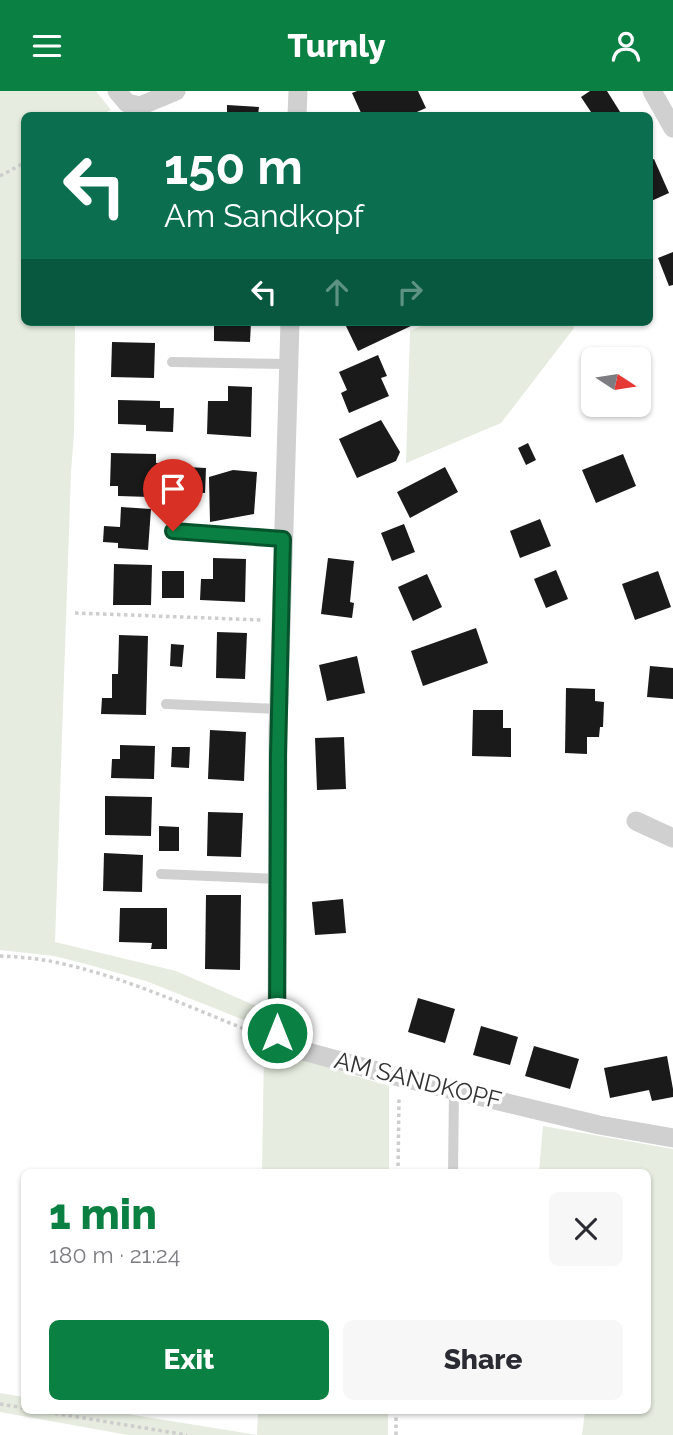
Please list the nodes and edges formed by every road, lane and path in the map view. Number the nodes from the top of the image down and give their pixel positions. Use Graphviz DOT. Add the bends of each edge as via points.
graph roads {
  1 [pos="117,91"];
  2 [pos="176,91"];
  3 [pos="298,91"];
  4 [pos="652,91"];
  5 [pos="297,112"];
  6 [pos="673,128"];
  7 [pos="21,165"];
  8 [pos="0,176"];
  9 [pos="290,326"];
  10 [pos="172,362"];
  11 [pos="289,364"];
  12 [pos="173,531"];
  13 [pos="283,539"];
  14 [pos="75,613"];
  15 [pos="281,621"];
  16 [pos="166,704"];
  17 [pos="279,709"];
  18 [pos="636,821"];
  19 [pos="673,838"];
  20 [pos="162,874"];
  21 [pos="277,879"];
  22 [pos="0,956"];
  23 [pos="277,1033"];
  24 [pos="399,1077"];
  25 [pos="454,1090"];
  26 [pos="673,1138"];
  27 [pos="398,1169"];
  28 [pos="453,1169"];
  29 [pos="0,1403"];
  30 [pos="21,1407"];
  31 [pos="59,1414"];
  32 [pos="396,1414"];
  33 [pos="187,1435"];
  34 [pos="396,1435"];
  1 -- 2 [label="street" via="127,103 140,106"];
  3 -- 5 [label="street"];
  4 -- 6 [label="street"];
  7 -- 8 [label="path"];
  9 -- 11 [label="street"];
  10 -- 11 [label="lane"];
  11 -- 13 [label="street"];
  12 -- 13 [label="lane"];
  13 -- 15 [label="street"];
  14 -- 15 [label="path"];
  15 -- 17 [label="street"];
  16 -- 17 [label="lane"];
  17 -- 21 [label="street"];
  18 -- 19 [label="street"];
  20 -- 21 [label="lane"];
  21 -- 23 [label="street"];
  22 -- 23 [label="path" via="83,969 242,1028"];
  23 -- 24 [label="street, AM SANDKOPF" via="300,1050"];
  24 -- 25 [label="street, AM SANDKOPF"];
  24 -- 27 [label="path"];
  25 -- 26 [label="street, AM SANDKOPF"];
  25 -- 28 [label="lane"];
  29 -- 30 [label="path"];
  31 -- 33 [label="path"];
  32 -- 34 [label="path"];
}
